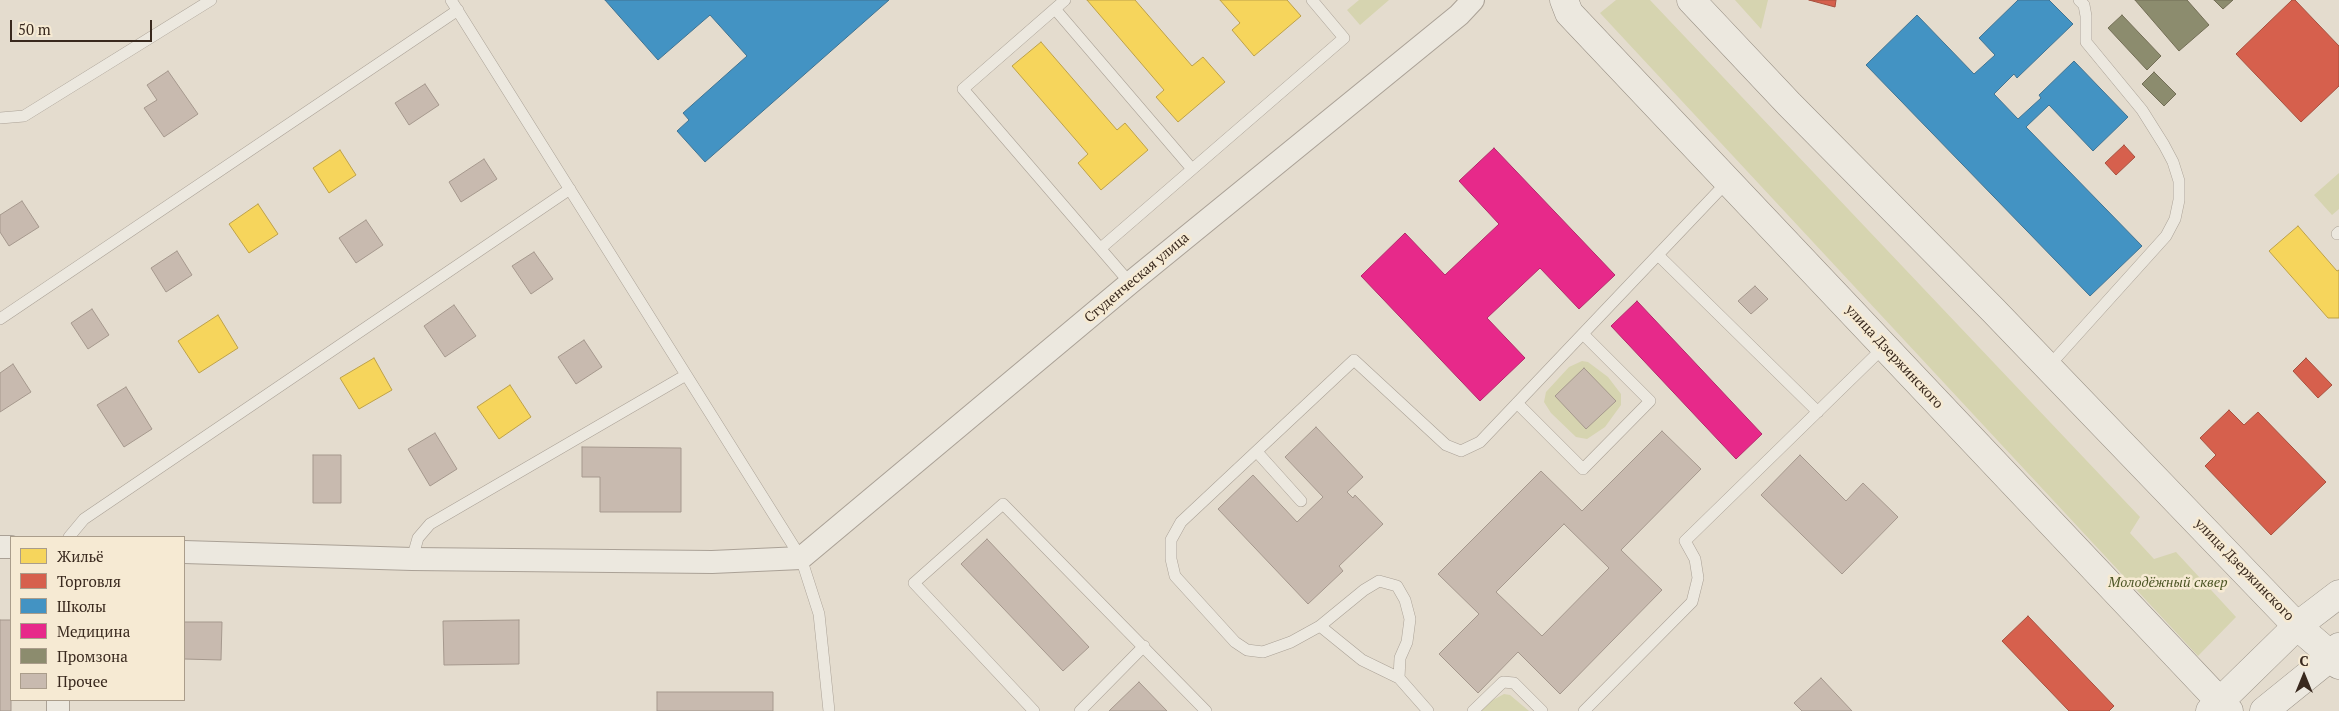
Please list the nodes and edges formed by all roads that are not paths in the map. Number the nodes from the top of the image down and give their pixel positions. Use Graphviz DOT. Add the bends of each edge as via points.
graph roads {
  1 [pos="211,0"];
  2 [pos="451,0"];
  3 [pos="1065,0"];
  4 [pos="1312,0"];
  5 [pos="1473,0"];
  6 [pos="1564,0"];
  7 [pos="1691,0"];
  8 [pos="2079,0"];
  9 [pos="1055,9"];
  10 [pos="458,10"];
  11 [pos="0,118"];
  12 [pos="1192,169"];
  13 [pos="1728,181"];
  14 [pos="570,190"];
  15 [pos="1101,248"];
  16 [pos="1658,255"];
  17 [pos="1130,283"];
  18 [pos="0,319"];
  19 [pos="1583,334"];
  20 [pos="1885,346"];
  21 [pos="2048,367"];
  22 [pos="686,375"];
  23 [pos="1517,403"];
  24 [pos="1818,412"];
  25 [pos="1257,452"];
  26 [pos="1301,501"];
  27 [pos="70,536"];
  28 [pos="185,552"];
  29 [pos="802,558"];
  30 [pos="412,559"];
  31 [pos="2339,594"];
  32 [pos="1320,626"];
  33 [pos="2297,626"];
  34 [pos="1144,646"];
  35 [pos="2337,656"];
  36 [pos="1399,678"];
  37 [pos="2219,708"];
  38 [pos="829,711"];
  39 [pos="1034,711"];
  40 [pos="1080,711"];
  41 [pos="1206,711"];
  42 [pos="1428,711"];
  43 [pos="1473,711"];
  44 [pos="1542,711"];
  45 [pos="1584,711"];
  46 [pos="2264,711"];
  1 -- 11 [label="lane" via="24,116"];
  2 -- 10 [label="lane"];
  3 -- 9 [label="lane"];
  4 -- 12 [label="lane" via="1344,38"];
  5 -- 17 [label="street, Студенческая улица"];
  6 -- 13 [label="street, улица Дзержинского" via="1569,13"];
  7 -- 21 [label="street, улица Дзержинского"];
  8 -- 21 [label="lane" via="2084,5 2086,16 2086,42 2142,110 2174,162 2179,200 2175,219 2166,236"];
  9 -- 12 [label="lane"];
  9 -- 15 [label="lane" via="963,89"];
  10 -- 14 [label="lane"];
  10 -- 18 [label="lane"];
  12 -- 15 [label="lane"];
  13 -- 16 [label="lane"];
  13 -- 20 [label="street, улица Дзержинского"];
  14 -- 22 [label="lane"];
  14 -- 27 [label="lane" via="84,519"];
  15 -- 17 [label="lane"];
  16 -- 19 [label="lane"];
  16 -- 24 [label="lane"];
  17 -- 29 [label="street, Студенческая улица"];
  19 -- 23 [label="lane"];
  19 -- 23 [label="lane" via="1650,401 1583,469"];
  20 -- 24 [label="lane"];
  20 -- 37 [label="street, улица Дзержинского"];
  21 -- 33 [label="street, улица Дзержинского"];
  22 -- 29 [label="lane"];
  22 -- 30 [label="lane" via="430,524 418,538"];
  23 -- 25 [label="lane" via="1480,442 1461,451 1446,445 1354,360"];
  24 -- 45 [label="lane" via="1685,541 1695,559 1698,578 1692,602"];
  25 -- 26 [label="lane"];
  25 -- 32 [label="lane" via="1181,522 1171,540 1171,559 1176,576 1235,642 1247,650 1263,652 1276,648"];
  28 -- 30 [label="street"];
  29 -- 30 [label="street" via="712,562"];
  29 -- 38 [label="lane" via="819,614"];
  31 -- 33 [label="street"];
  32 -- 36 [label="lane" via="1362,660"];
  32 -- 36 [label="lane" via="1379,581 1397,586 1410,619 1408,642 1400,658"];
  33 -- 35 [label="street, улица Дзержинского"];
  33 -- 37 [label="street"];
  34 -- 39 [label="lane" via="1003,504 914,583"];
  34 -- 40 [label="lane"];
  34 -- 41 [label="lane"];
  35 -- 46 [label="street"];
  36 -- 42 [label="lane"];
  43 -- 44 [label="lane" via="1503,682 1514,683"];
}
